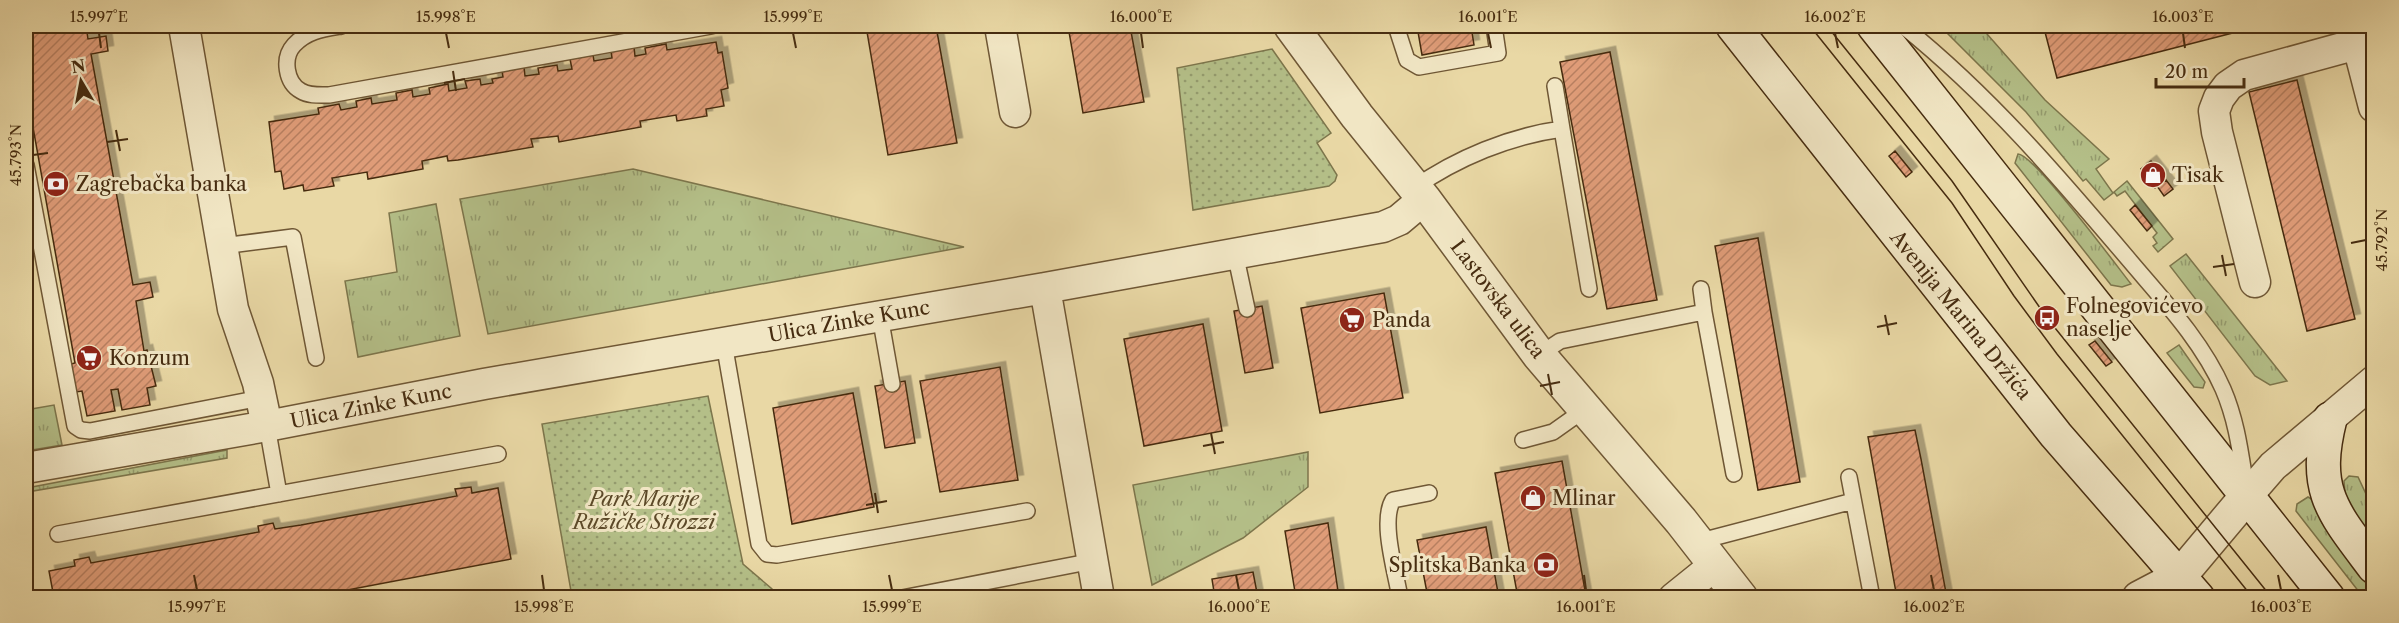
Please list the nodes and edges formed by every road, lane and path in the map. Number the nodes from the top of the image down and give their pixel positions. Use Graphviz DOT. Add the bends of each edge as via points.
graph roads {
  1 [pos="184,26"];
  2 [pos="341,26"];
  3 [pos="711,26"];
  4 [pos="1000,26"];
  5 [pos="1396,26"];
  6 [pos="1494,26"];
  7 [pos="1874,26"];
  8 [pos="1904,26"];
  9 [pos="1300,29"];
  10 [pos="1734,31"];
  11 [pos="2355,35"];
  12 [pos="1555,86"];
  13 [pos="2373,107"];
  14 [pos="1015,112"];
  15 [pos="1562,129"];
  16 [pos="26,165"];
  17 [pos="1419,193"];
  18 [pos="222,246"];
  19 [pos="1235,253"];
  20 [pos="2255,282"];
  21 [pos="1045,288"];
  22 [pos="1589,289"];
  23 [pos="1701,289"];
  24 [pos="1247,309"];
  25 [pos="1704,312"];
  26 [pos="880,316"];
  27 [pos="724,343"];
  28 [pos="1539,356"];
  29 [pos="316,358"];
  30 [pos="2373,381"];
  31 [pos="892,384"];
  32 [pos="1584,410"];
  33 [pos="264,412"];
  34 [pos="2330,419"];
  35 [pos="1523,440"];
  36 [pos="498,454"];
  37 [pos="26,468"];
  38 [pos="1734,474"];
  39 [pos="1849,477"];
  40 [pos="1429,492"];
  41 [pos="279,494"];
  42 [pos="2247,496"];
  43 [pos="1853,501"];
  44 [pos="1027,511"];
  45 [pos="58,534"];
  46 [pos="1706,553"];
  47 [pos="1092,561"];
  48 [pos="2373,567"];
  49 [pos="2183,591"];
  50 [pos="902,597"];
  51 [pos="1099,597"];
  52 [pos="1400,597"];
  53 [pos="1674,597"];
  54 [pos="1741,597"];
  55 [pos="1872,597"];
  56 [pos="2139,597"];
  57 [pos="2328,597"];
  1 -- 18 [label="street"];
  2 -- 3 [label="lane" via="316,30 292,47 287,71 300,91 329,95"];
  4 -- 14 [label="street"];
  5 -- 6 [label="lane" via="1407,60 1419,67 1498,53"];
  7 -- 42 [label="main road"];
  8 -- 42 [label="lane" via="2001,113 2057,174 2205,355 2236,425"];
  9 -- 17 [label="main road, Lastovska ulica"];
  10 -- 49 [label="main road, Avenija Marina Držića"];
  11 -- 13 [label="street"];
  11 -- 20 [label="street" via="2244,75 2218,98 2214,111 2217,132"];
  12 -- 15 [label="lane"];
  15 -- 17 [label="lane" via="1516,137 1434,174"];
  15 -- 22 [label="lane"];
  16 -- 33 [label="lane" via="75,426 90,431"];
  17 -- 19 [label="street, Ulica Zinke Kunc" via="1399,220 1383,226"];
  17 -- 28 [label="main road, Lastovska ulica"];
  18 -- 29 [label="lane" via="293,237"];
  18 -- 33 [label="street" via="233,309"];
  19 -- 21 [label="street, Ulica Zinke Kunc"];
  19 -- 24 [label="lane"];
  21 -- 26 [label="street, Ulica Zinke Kunc"];
  21 -- 47 [label="street"];
  23 -- 25 [label="lane"];
  25 -- 28 [label="lane" via="1560,341"];
  25 -- 38 [label="lane"];
  26 -- 27 [label="street, Ulica Zinke Kunc"];
  26 -- 31 [label="lane"];
  27 -- 33 [label="street, Ulica Zinke Kunc" via="484,384"];
  27 -- 44 [label="lane" via="759,544 767,554"];
  28 -- 32 [label="main road, Lastovska ulica"];
  30 -- 34 [label="street"];
  32 -- 35 [label="lane" via="1553,432"];
  32 -- 46 [label="main road, Lastovska ulica"];
  33 -- 37 [label="street, Ulica Zinke Kunc"];
  33 -- 41 [label="lane"];
  34 -- 42 [label="street" via="2273,466"];
  34 -- 48 [label="main road" via="2322,470 2327,497"];
  36 -- 41 [label="lane"];
  39 -- 43 [label="lane"];
  40 -- 52 [label="lane" via="1393,500 1388,508 1387,525"];
  41 -- 45 [label="lane"];
  42 -- 49 [label="main road"];
  42 -- 57 [label="main road"];
  43 -- 46 [label="lane"];
  43 -- 55 [label="lane"];
  46 -- 53 [label="street"];
  46 -- 54 [label="main road, Lastovska ulica"];
  47 -- 50 [label="lane"];
  47 -- 51 [label="street"];
  49 -- 56 [label="main road"];
}
